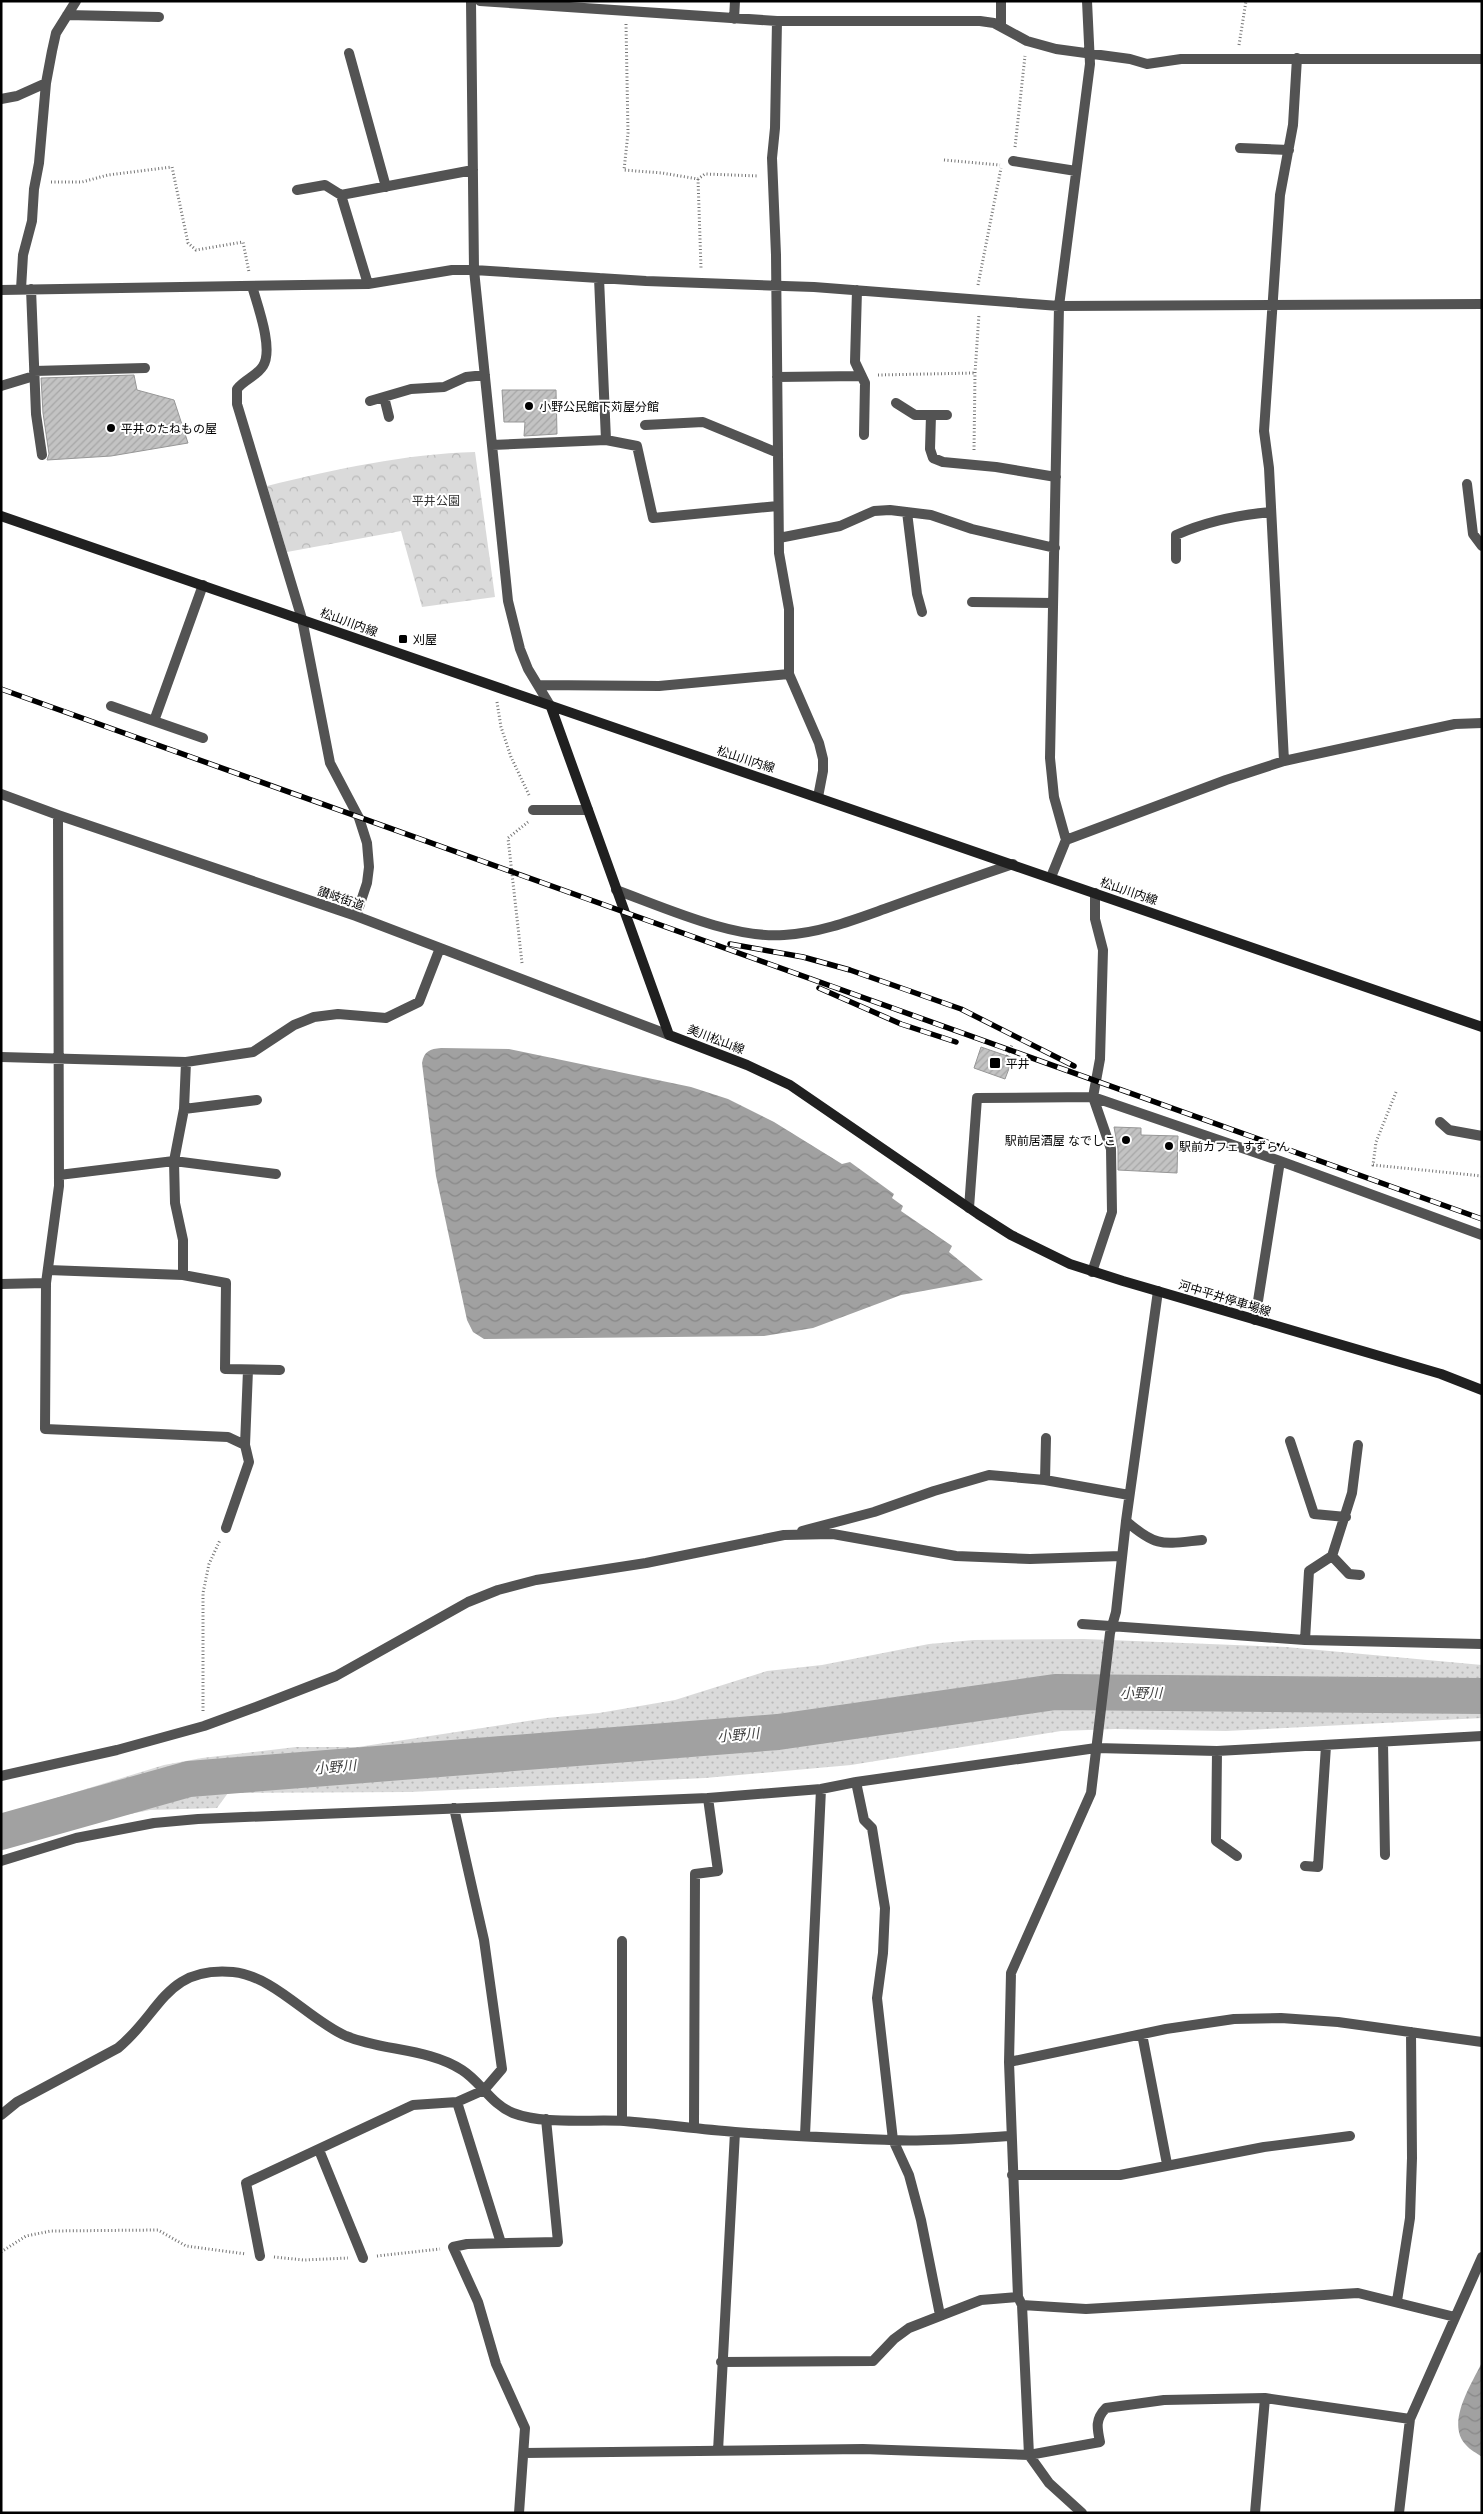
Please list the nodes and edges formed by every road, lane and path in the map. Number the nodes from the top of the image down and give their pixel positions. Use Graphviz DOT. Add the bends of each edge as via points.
graph roads {
  1 [pos="76,1"];
  2 [pos="470,1"];
  3 [pos="480,1"];
  4 [pos="735,1"];
  5 [pos="1000,1"];
  6 [pos="1087,1"];
  7 [pos="1246,1"];
  8 [pos="626,11"];
  9 [pos="67,15"];
  10 [pos="159,17"];
  11 [pos="734,18"];
  12 [pos="777,21"];
  13 [pos="1001,26"];
  14 [pos="1027,41"];
  15 [pos="349,53"];
  16 [pos="1088,55"];
  17 [pos="1237,58"];
  18 [pos="1297,58"];
  19 [pos="1482,59"];
  20 [pos="46,83"];
  21 [pos="1,99"];
  22 [pos="1240,148"];
  23 [pos="1289,150"];
  24 [pos="944,160"];
  25 [pos="1014,161"];
  26 [pos="1002,165"];
  27 [pos="473,170"];
  28 [pos="1076,171"];
  29 [pos="772,177"];
  30 [pos="698,179"];
  31 [pos="35,182"];
  32 [pos="386,186"];
  33 [pos="297,190"];
  34 [pos="342,195"];
  35 [pos="474,270"];
  36 [pos="599,278"];
  37 [pos="702,283"];
  38 [pos="368,284"];
  39 [pos="776,285"];
  40 [pos="252,286"];
  41 [pos="26,289"];
  42 [pos="1,290"];
  43 [pos="857,290"];
  44 [pos="978,298"];
  45 [pos="1482,304"];
  46 [pos="1273,305"];
  47 [pos="1059,306"];
  48 [pos="145,368"];
  49 [pos="975,373"];
  50 [pos="34,374"];
  51 [pos="485,375"];
  52 [pos="861,376"];
  53 [pos="777,377"];
  54 [pos="1,386"];
  55 [pos="384,397"];
  56 [pos="370,401"];
  57 [pos="896,403"];
  58 [pos="931,415"];
  59 [pos="947,415"];
  60 [pos="389,417"];
  61 [pos="645,425"];
  62 [pos="864,435"];
  63 [pos="606,440"];
  64 [pos="492,444"];
  65 [pos="778,453"];
  66 [pos="42,455"];
  67 [pos="974,465"];
  68 [pos="1056,477"];
  69 [pos="1467,484"];
  70 [pos="778,506"];
  71 [pos="907,512"];
  72 [pos="1270,512"];
  73 [pos="1,516"];
  74 [pos="779,538"];
  75 [pos="1482,546"];
  76 [pos="1055,548"];
  77 [pos="1176,559"];
  78 [pos="203,585"];
  79 [pos="972,602"];
  80 [pos="1054,604"];
  81 [pos="922,612"];
  82 [pos="302,619"];
  83 [pos="789,674"];
  84 [pos="538,685"];
  85 [pos="494,687"];
  86 [pos="111,706"];
  87 [pos="550,707"];
  88 [pos="154,721"];
  89 [pos="1482,723"];
  90 [pos="203,738"];
  91 [pos="1284,761"];
  92 [pos="1,794"];
  93 [pos="818,797"];
  94 [pos="533,810"];
  95 [pos="588,810"];
  96 [pos="58,815"];
  97 [pos="1066,840"];
  98 [pos="1013,864"];
  99 [pos="1051,877"];
  100 [pos="616,890"];
  101 [pos="1095,892"];
  102 [pos="356,916"];
  103 [pos="440,948"];
  104 [pos="524,980"];
  105 [pos="1482,1027"];
  106 [pos="669,1035"];
  107 [pos="1012,1045"];
  108 [pos="1007,1056"];
  109 [pos="1,1057"];
  110 [pos="59,1060"];
  111 [pos="186,1062"];
  112 [pos="1396,1092"];
  113 [pos="1093,1097"];
  114 [pos="257,1100"];
  115 [pos="184,1108"];
  116 [pos="1440,1122"];
  117 [pos="1482,1136"];
  118 [pos="174,1161"];
  119 [pos="1280,1161"];
  120 [pos="276,1174"];
  121 [pos="59,1176"];
  122 [pos="1482,1176"];
  123 [pos="969,1208"];
  124 [pos="1482,1235"];
  125 [pos="48,1270"];
  126 [pos="1092,1272"];
  127 [pos="183,1275"];
  128 [pos="46,1283"];
  129 [pos="1,1284"];
  130 [pos="1158,1291"];
  131 [pos="1255,1320"];
  132 [pos="248,1370"];
  133 [pos="280,1370"];
  134 [pos="1482,1390"];
  135 [pos="1046,1438"];
  136 [pos="1290,1441"];
  137 [pos="244,1445"];
  138 [pos="1358,1445"];
  139 [pos="1045,1480"];
  140 [pos="1129,1496"];
  141 [pos="1346,1517"];
  142 [pos="1126,1521"];
  143 [pos="226,1528"];
  144 [pos="784,1535"];
  145 [pos="1202,1540"];
  146 [pos="1121,1556"];
  147 [pos="1332,1556"];
  148 [pos="1360,1575"];
  149 [pos="1082,1624"];
  150 [pos="1110,1630"];
  151 [pos="1305,1640"];
  152 [pos="1482,1644"];
  153 [pos="204,1726"];
  154 [pos="1482,1736"];
  155 [pos="1383,1742"];
  156 [pos="1096,1744"];
  157 [pos="1326,1746"];
  158 [pos="1217,1751"];
  159 [pos="1,1776"];
  160 [pos="856,1782"];
  161 [pos="822,1789"];
  162 [pos="708,1798"];
  163 [pos="454,1808"];
  164 [pos="1385,1855"];
  165 [pos="1237,1856"];
  166 [pos="1,1861"];
  167 [pos="1305,1866"];
  168 [pos="622,1941"];
  169 [pos="1411,2032"];
  170 [pos="1142,2034"];
  171 [pos="1482,2042"];
  172 [pos="1009,2062"];
  173 [pos="484,2090"];
  174 [pos="457,2102"];
  175 [pos="1,2115"];
  176 [pos="546,2119"];
  177 [pos="622,2121"];
  178 [pos="694,2127"];
  179 [pos="735,2132"];
  180 [pos="805,2135"];
  181 [pos="1011,2136"];
  182 [pos="1350,2136"];
  183 [pos="893,2140"];
  184 [pos="319,2150"];
  185 [pos="1167,2164"];
  186 [pos="1012,2175"];
  187 [pos="501,2243"];
  188 [pos="444,2248"];
  189 [pos="1,2252"];
  190 [pos="260,2256"];
  191 [pos="1482,2257"];
  192 [pos="363,2258"];
  193 [pos="1020,2301"];
  194 [pos="1397,2301"];
  195 [pos="940,2315"];
  196 [pos="1455,2317"];
  197 [pos="721,2362"];
  198 [pos="1265,2398"];
  199 [pos="1410,2419"];
  200 [pos="718,2451"];
  201 [pos="524,2453"];
  202 [pos="1029,2455"];
  203 [pos="519,2513"];
  204 [pos="1082,2513"];
  205 [pos="1255,2513"];
  206 [pos="1399,2513"];
  1 -- 9 [label="street"];
  2 -- 27 [label="street"];
  3 -- 8 [label="street"];
  4 -- 11 [label="street"];
  5 -- 13 [label="street"];
  6 -- 16 [label="street"];
  7 -- 17 [label="path"];
  8 -- 11 [label="street"];
  8 -- 30 [label="path" via="628,133 624,170"];
  9 -- 10 [label="street"];
  9 -- 20 [label="street" via="56,33"];
  11 -- 12 [label="street"];
  12 -- 13 [label="street" via="980,21"];
  12 -- 29 [label="street"];
  13 -- 14 [label="street"];
  14 -- 16 [label="street"];
  14 -- 25 [label="path"];
  15 -- 32 [label="street"];
  16 -- 17 [label="street" via="1147,64 1181,58"];
  16 -- 28 [label="street" via="1090,64"];
  17 -- 18 [label="street"];
  18 -- 19 [label="street"];
  18 -- 23 [label="street"];
  20 -- 21 [label="street" via="17,96"];
  20 -- 31 [label="street"];
  22 -- 23 [label="street"];
  23 -- 46 [label="street" via="1280,195"];
  24 -- 26 [label="path"];
  25 -- 26 [label="path"];
  25 -- 28 [label="street"];
  26 -- 44 [label="path"];
  27 -- 32 [label="street"];
  27 -- 35 [label="street"];
  28 -- 47 [label="street"];
  29 -- 30 [label="path" via="705,174"];
  29 -- 39 [label="street"];
  30 -- 37 [label="path"];
  31 -- 40 [label="path" via="82,182 108,175 172,167 188,243 196,250 242,242"];
  31 -- 41 [label="street" via="32,220 23,255"];
  32 -- 34 [label="street"];
  33 -- 34 [label="street" via="325,185"];
  34 -- 38 [label="street"];
  35 -- 36 [label="street"];
  35 -- 38 [label="street" via="452,270"];
  35 -- 51 [label="street"];
  36 -- 37 [label="street"];
  36 -- 63 [label="street"];
  37 -- 39 [label="street"];
  38 -- 40 [label="street"];
  39 -- 43 [label="street"];
  39 -- 53 [label="street"];
  40 -- 41 [label="street"];
  40 -- 82 [label="street" via="267,352 264,365 237,388 237,404"];
  41 -- 42 [label="street"];
  41 -- 50 [label="street"];
  43 -- 44 [label="street"];
  43 -- 52 [label="street" via="855,362"];
  44 -- 47 [label="street"];
  44 -- 49 [label="path"];
  45 -- 46 [label="street"];
  46 -- 47 [label="street"];
  46 -- 72 [label="street" via="1264,431"];
  47 -- 68 [label="street"];
  48 -- 50 [label="street"];
  49 -- 52 [label="path"];
  49 -- 67 [label="path"];
  50 -- 54 [label="street"];
  50 -- 66 [label="street"];
  51 -- 55 [label="street" via="466,377 444,387 411,389"];
  51 -- 64 [label="street"];
  52 -- 53 [label="street"];
  52 -- 62 [label="street" via="865,383"];
  53 -- 65 [label="street"];
  55 -- 56 [label="street"];
  55 -- 60 [label="street"];
  57 -- 58 [label="street" via="915,415"];
  58 -- 59 [label="street"];
  58 -- 67 [label="street" via="930,450 933,458"];
  61 -- 65 [label="street" via="703,422"];
  63 -- 64 [label="street"];
  63 -- 70 [label="street" via="637,446 653,518"];
  64 -- 84 [label="street" via="508,601 520,649"];
  65 -- 70 [label="street"];
  67 -- 68 [label="street"];
  68 -- 76 [label="street"];
  69 -- 75 [label="street" via="1473,534"];
  70 -- 74 [label="street"];
  71 -- 74 [label="street" via="874,511 840,526"];
  71 -- 76 [label="street" via="931,515 972,529"];
  71 -- 81 [label="street"];
  72 -- 77 [label="street" via="1241,514 1176,534"];
  72 -- 91 [label="street"];
  73 -- 78 [label="main road, 松山川内線"];
  74 -- 83 [label="street" via="789,609"];
  76 -- 80 [label="street"];
  78 -- 82 [label="main road, 松山川内線"];
  78 -- 88 [label="street"];
  79 -- 80 [label="street"];
  80 -- 97 [label="street" via="1050,758 1054,797"];
  82 -- 85 [label="main road, 松山川内線"];
  82 -- 102 [label="street" via="330,763 359,818 366,843 367,883"];
  83 -- 84 [label="street" via="659,686"];
  83 -- 93 [label="street" via="820,743 823,759"];
  84 -- 87 [label="street"];
  85 -- 87 [label="main road, 松山川内線"];
  85 -- 94 [label="path" via="501,727 511,758 529,792"];
  86 -- 88 [label="street"];
  87 -- 93 [label="main road, 松山川内線"];
  87 -- 95 [label="main road, 美川松山線"];
  88 -- 90 [label="street"];
  89 -- 91 [label="street" via="1455,724"];
  91 -- 97 [label="street"];
  92 -- 96 [label="street, 讃岐街道"];
  93 -- 98 [label="main road, 松山川内線"];
  94 -- 95 [label="street"];
  94 -- 104 [label="path" via="526,825 508,838"];
  95 -- 100 [label="main road, 美川松山線"];
  96 -- 102 [label="street, 讃岐街道"];
  96 -- 110 [label="street"];
  97 -- 99 [label="street"];
  98 -- 99 [label="main road, 松山川内線"];
  98 -- 100 [label="street" via="850,921 782,936 701,922"];
  99 -- 101 [label="main road, 松山川内線"];
  100 -- 106 [label="main road, 美川松山線"];
  101 -- 105 [label="main road, 松山川内線"];
  101 -- 113 [label="street" via="1095,920 1103,950 1100,1059"];
  102 -- 103 [label="street, 讃岐街道"];
  103 -- 104 [label="street, 讃岐街道"];
  103 -- 111 [label="street" via="419,1002 386,1018 338,1014 314,1017 294,1025 253,1052"];
  104 -- 106 [label="street, 讃岐街道"];
  106 -- 123 [label="main road, 美川松山線" via="747,1064 790,1085"];
  107 -- 108 [label="path"];
  109 -- 110 [label="street"];
  110 -- 111 [label="street"];
  110 -- 121 [label="street"];
  111 -- 115 [label="street"];
  112 -- 122 [label="path" via="1376,1142 1373,1166"];
  113 -- 119 [label="street"];
  113 -- 123 [label="street" via="977,1098"];
  113 -- 126 [label="street" via="1111,1149 1112,1212"];
  114 -- 115 [label="street"];
  115 -- 118 [label="street"];
  116 -- 117 [label="street" via="1449,1130"];
  118 -- 120 [label="street"];
  118 -- 121 [label="street"];
  118 -- 127 [label="street" via="175,1203 183,1240"];
  119 -- 124 [label="street"];
  119 -- 131 [label="street"];
  121 -- 125 [label="street"];
  123 -- 126 [label="main road, 河中平井停車場線" via="1011,1235"];
  125 -- 127 [label="street"];
  125 -- 128 [label="street"];
  126 -- 130 [label="main road, 河中平井停車場線"];
  127 -- 132 [label="street" via="226,1283 225,1369"];
  128 -- 129 [label="street"];
  128 -- 137 [label="street" via="45,1429 228,1437"];
  130 -- 131 [label="main road, 河中平井停車場線"];
  130 -- 140 [label="street"];
  131 -- 134 [label="main road, 河中平井停車場線" via="1441,1374"];
  132 -- 133 [label="street"];
  132 -- 137 [label="street"];
  135 -- 139 [label="street"];
  136 -- 141 [label="street" via="1314,1514"];
  137 -- 143 [label="street" via="249,1462"];
  138 -- 141 [label="street"];
  139 -- 140 [label="street"];
  139 -- 144 [label="street" via="989,1475 874,1512"];
  140 -- 142 [label="street"];
  141 -- 147 [label="street"];
  142 -- 145 [label="street" via="1145,1538 1162,1544"];
  142 -- 146 [label="street"];
  143 -- 153 [label="path" via="209,1564 203,1593"];
  144 -- 146 [label="street" via="832,1534 956,1556 1030,1559"];
  144 -- 153 [label="street" via="646,1563 536,1580 498,1590 468,1602 336,1676"];
  146 -- 150 [label="street" via="1116,1612"];
  147 -- 148 [label="street" via="1348,1574"];
  147 -- 151 [label="street" via="1310,1571"];
  149 -- 150 [label="street"];
  150 -- 151 [label="street"];
  150 -- 156 [label="street"];
  151 -- 152 [label="street"];
  153 -- 159 [label="street"];
  154 -- 155 [label="street"];
  155 -- 157 [label="street"];
  155 -- 164 [label="street"];
  156 -- 158 [label="street"];
  156 -- 160 [label="street"];
  156 -- 172 [label="street" via="1092,1793 1011,1973"];
  157 -- 158 [label="street"];
  157 -- 167 [label="street" via="1318,1868"];
  158 -- 165 [label="street" via="1216,1842"];
  160 -- 161 [label="street"];
  160 -- 183 [label="street" via="864,1820 872,1828 885,1908 884,1953 877,1998"];
  161 -- 162 [label="street"];
  161 -- 180 [label="street"];
  162 -- 163 [label="street"];
  162 -- 178 [label="street" via="718,1871 695,1874"];
  163 -- 166 [label="street" via="154,1823 76,1838"];
  163 -- 173 [label="street" via="484,1940 502,2069"];
  168 -- 177 [label="street"];
  169 -- 170 [label="street" via="1281,2018 1234,2018"];
  169 -- 171 [label="street"];
  169 -- 194 [label="street" via="1410,2218"];
  170 -- 172 [label="street"];
  170 -- 185 [label="street"];
  172 -- 181 [label="street"];
  173 -- 174 [label="street"];
  173 -- 175 [label="street" via="464,2071 442,2059 371,2045 316,2019 255,1978 236,1972 215,1972 181,1982 165,1994 131,2037 118,2048 17,2102"];
  173 -- 176 [label="street" via="498,2105 515,2114"];
  174 -- 184 [label="street" via="413,2105"];
  174 -- 187 [label="street"];
  176 -- 177 [label="street"];
  176 -- 187 [label="street" via="558,2242"];
  177 -- 178 [label="street"];
  178 -- 179 [label="street"];
  179 -- 180 [label="street"];
  179 -- 197 [label="street"];
  180 -- 183 [label="street"];
  181 -- 183 [label="street"];
  181 -- 186 [label="street"];
  182 -- 185 [label="street"];
  183 -- 195 [label="street" via="909,2175"];
  184 -- 190 [label="street" via="246,2183"];
  184 -- 192 [label="street"];
  185 -- 186 [label="street" via="1120,2175"];
  186 -- 193 [label="street"];
  187 -- 201 [label="street" via="453,2247 478,2302 496,2364 525,2428"];
  188 -- 192 [label="path"];
  189 -- 190 [label="path" via="26,2236 51,2231 158,2230 186,2246"];
  190 -- 192 [label="path" via="304,2260"];
  191 -- 196 [label="street"];
  193 -- 194 [label="street" via="1086,2309 1358,2293"];
  193 -- 195 [label="street" via="981,2300"];
  193 -- 202 [label="street"];
  194 -- 196 [label="street"];
  195 -- 197 [label="street" via="909,2328 873,2361"];
  196 -- 199 [label="street"];
  197 -- 200 [label="street"];
  198 -- 199 [label="street"];
  198 -- 202 [label="street" via="1164,2400 1106,2408 1097,2423 1100,2442"];
  198 -- 205 [label="street"];
  199 -- 206 [label="street"];
  200 -- 201 [label="street"];
  200 -- 202 [label="street" via="863,2449"];
  201 -- 203 [label="street"];
  202 -- 204 [label="street" via="1050,2483"];
}
